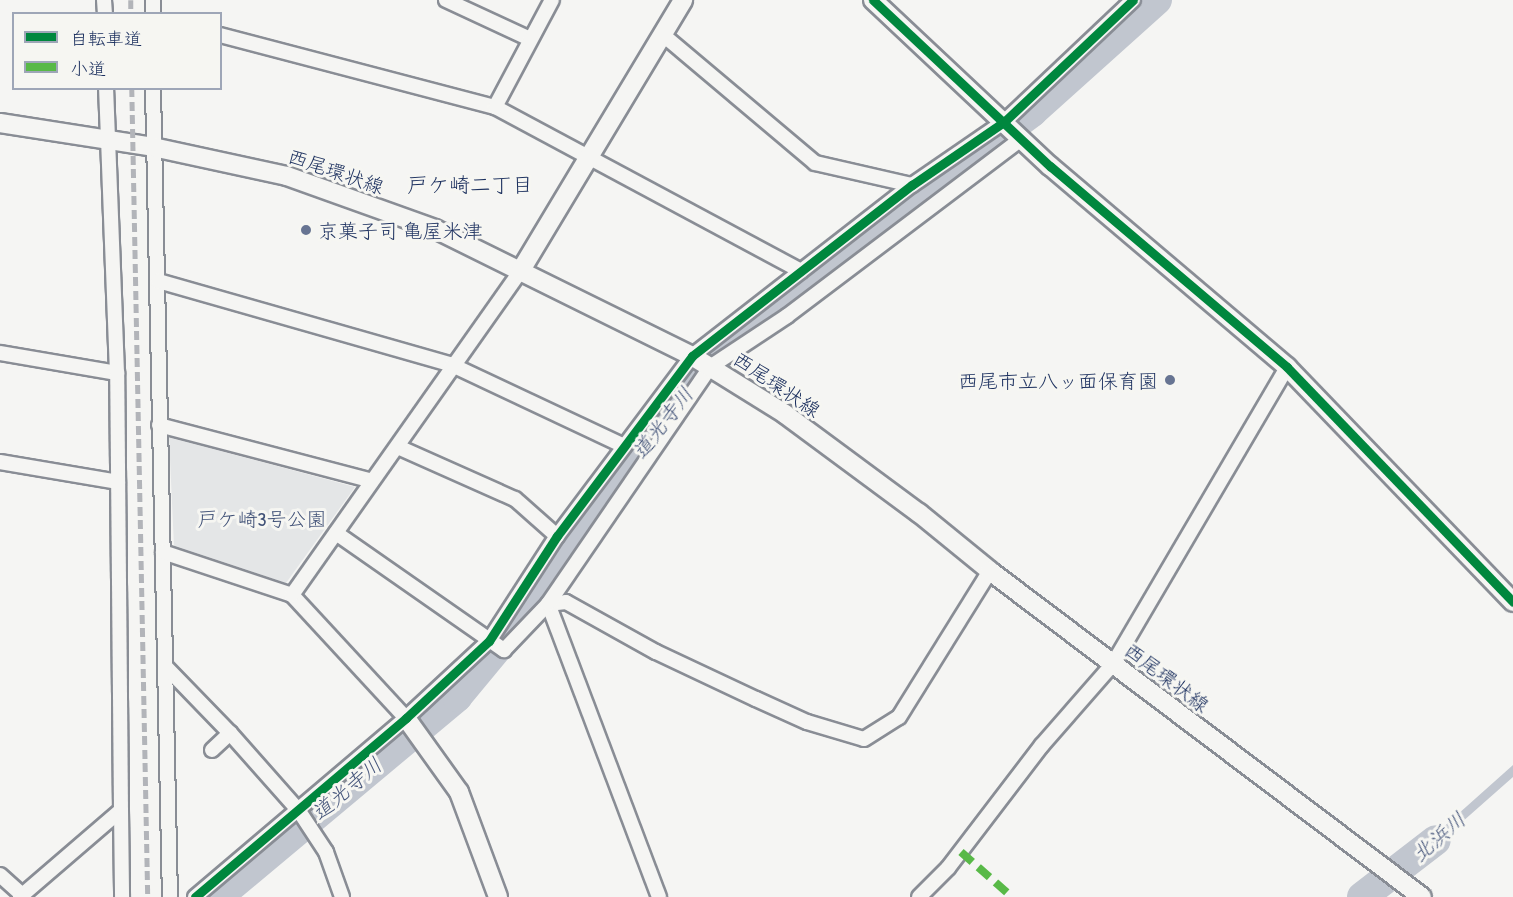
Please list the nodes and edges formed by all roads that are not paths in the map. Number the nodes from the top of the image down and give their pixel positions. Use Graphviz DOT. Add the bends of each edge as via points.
graph roads {
  1 [pos="446,0"];
  2 [pos="552,0"];
  3 [pos="683,0"];
  4 [pos="1133,0"];
  5 [pos="881,2"];
  6 [pos="662,34"];
  7 [pos="222,36"];
  8 [pos="530,39"];
  9 [pos="106,90"];
  10 [pos="153,90"];
  11 [pos="495,106"];
  12 [pos="1005,122"];
  13 [pos="0,123"];
  14 [pos="1021,137"];
  15 [pos="107,141"];
  16 [pos="153,147"];
  17 [pos="588,155"];
  18 [pos="912,185"];
  19 [pos="521,270"];
  20 [pos="801,271"];
  21 [pos="158,281"];
  22 [pos="0,353"];
  23 [pos="701,361"];
  24 [pos="452,365"];
  25 [pos="1287,367"];
  26 [pos="117,373"];
  27 [pos="159,425"];
  28 [pos="624,446"];
  29 [pos="398,447"];
  30 [pos="0,462"];
  31 [pos="372,481"];
  32 [pos="118,482"];
  33 [pos="336,533"];
  34 [pos="557,536"];
  35 [pos="163,552"];
  36 [pos="990,571"];
  37 [pos="292,595"];
  38 [pos="1513,602"];
  39 [pos="548,604"];
  40 [pos="490,641"];
  41 [pos="1113,664"];
  42 [pos="166,667"];
  43 [pos="407,718"];
  44 [pos="230,732"];
  45 [pos="212,750"];
  46 [pos="121,810"];
  47 [pos="299,812"];
  48 [pos="0,875"];
  49 [pos="21,896"];
  50 [pos="122,897"];
  51 [pos="170,897"];
  52 [pos="195,897"];
  53 [pos="342,897"];
  54 [pos="498,897"];
  55 [pos="659,897"];
  56 [pos="919,897"];
  57 [pos="1422,897"];
  1 -- 8 [label="street"];
  2 -- 8 [label="street"];
  3 -- 6 [label="main road"];
  4 -- 12 [label="street"];
  5 -- 12 [label="main road"];
  6 -- 17 [label="main road"];
  6 -- 18 [label="street" via="815,162"];
  7 -- 11 [label="street"];
  8 -- 11 [label="street"];
  9 -- 15 [label="street"];
  10 -- 16 [label="street"];
  11 -- 17 [label="street"];
  12 -- 14 [label="main road"];
  12 -- 18 [label="street"];
  13 -- 15 [label="main road, 西尾環状線"];
  14 -- 23 [label="street" via="787,316"];
  14 -- 25 [label="main road"];
  15 -- 16 [label="main road, 西尾環状線"];
  15 -- 26 [label="street"];
  16 -- 19 [label="main road, 西尾環状線" via="287,176 435,229"];
  16 -- 21 [label="street"];
  17 -- 19 [label="main road"];
  17 -- 20 [label="street"];
  18 -- 20 [label="street"];
  19 -- 23 [label="main road, 西尾環状線"];
  19 -- 24 [label="street"];
  20 -- 23 [label="street"];
  21 -- 24 [label="street"];
  21 -- 27 [label="street"];
  22 -- 26 [label="street"];
  23 -- 28 [label="street"];
  23 -- 36 [label="main road, 西尾環状線" via="785,414"];
  23 -- 39 [label="street"];
  24 -- 28 [label="street"];
  24 -- 29 [label="street"];
  25 -- 38 [label="main road"];
  25 -- 41 [label="street"];
  26 -- 32 [label="street"];
  27 -- 31 [label="street"];
  27 -- 35 [label="street"];
  28 -- 34 [label="street"];
  29 -- 31 [label="street"];
  29 -- 34 [label="street" via="515,499"];
  30 -- 32 [label="street"];
  31 -- 33 [label="street"];
  32 -- 46 [label="street"];
  33 -- 37 [label="street"];
  33 -- 40 [label="street"];
  34 -- 40 [label="street"];
  35 -- 37 [label="street"];
  35 -- 42 [label="street"];
  36 -- 39 [label="street" via="899,717 864,739 807,722 756,699 656,652 566,602"];
  36 -- 41 [label="main road, 西尾環状線"];
  37 -- 43 [label="street"];
  39 -- 40 [label="street" via="504,650"];
  39 -- 55 [label="street"];
  40 -- 43 [label="street"];
  41 -- 56 [label="street" via="1042,745 948,868"];
  41 -- 57 [label="main road, 西尾環状線"];
  42 -- 44 [label="street"];
  42 -- 51 [label="street"];
  43 -- 47 [label="street"];
  43 -- 54 [label="main road" via="459,792"];
  44 -- 45 [label="street"];
  44 -- 47 [label="street"];
  46 -- 49 [label="street"];
  46 -- 50 [label="street"];
  47 -- 52 [label="street"];
  47 -- 53 [label="street" via="326,852"];
  48 -- 49 [label="street"];
}
